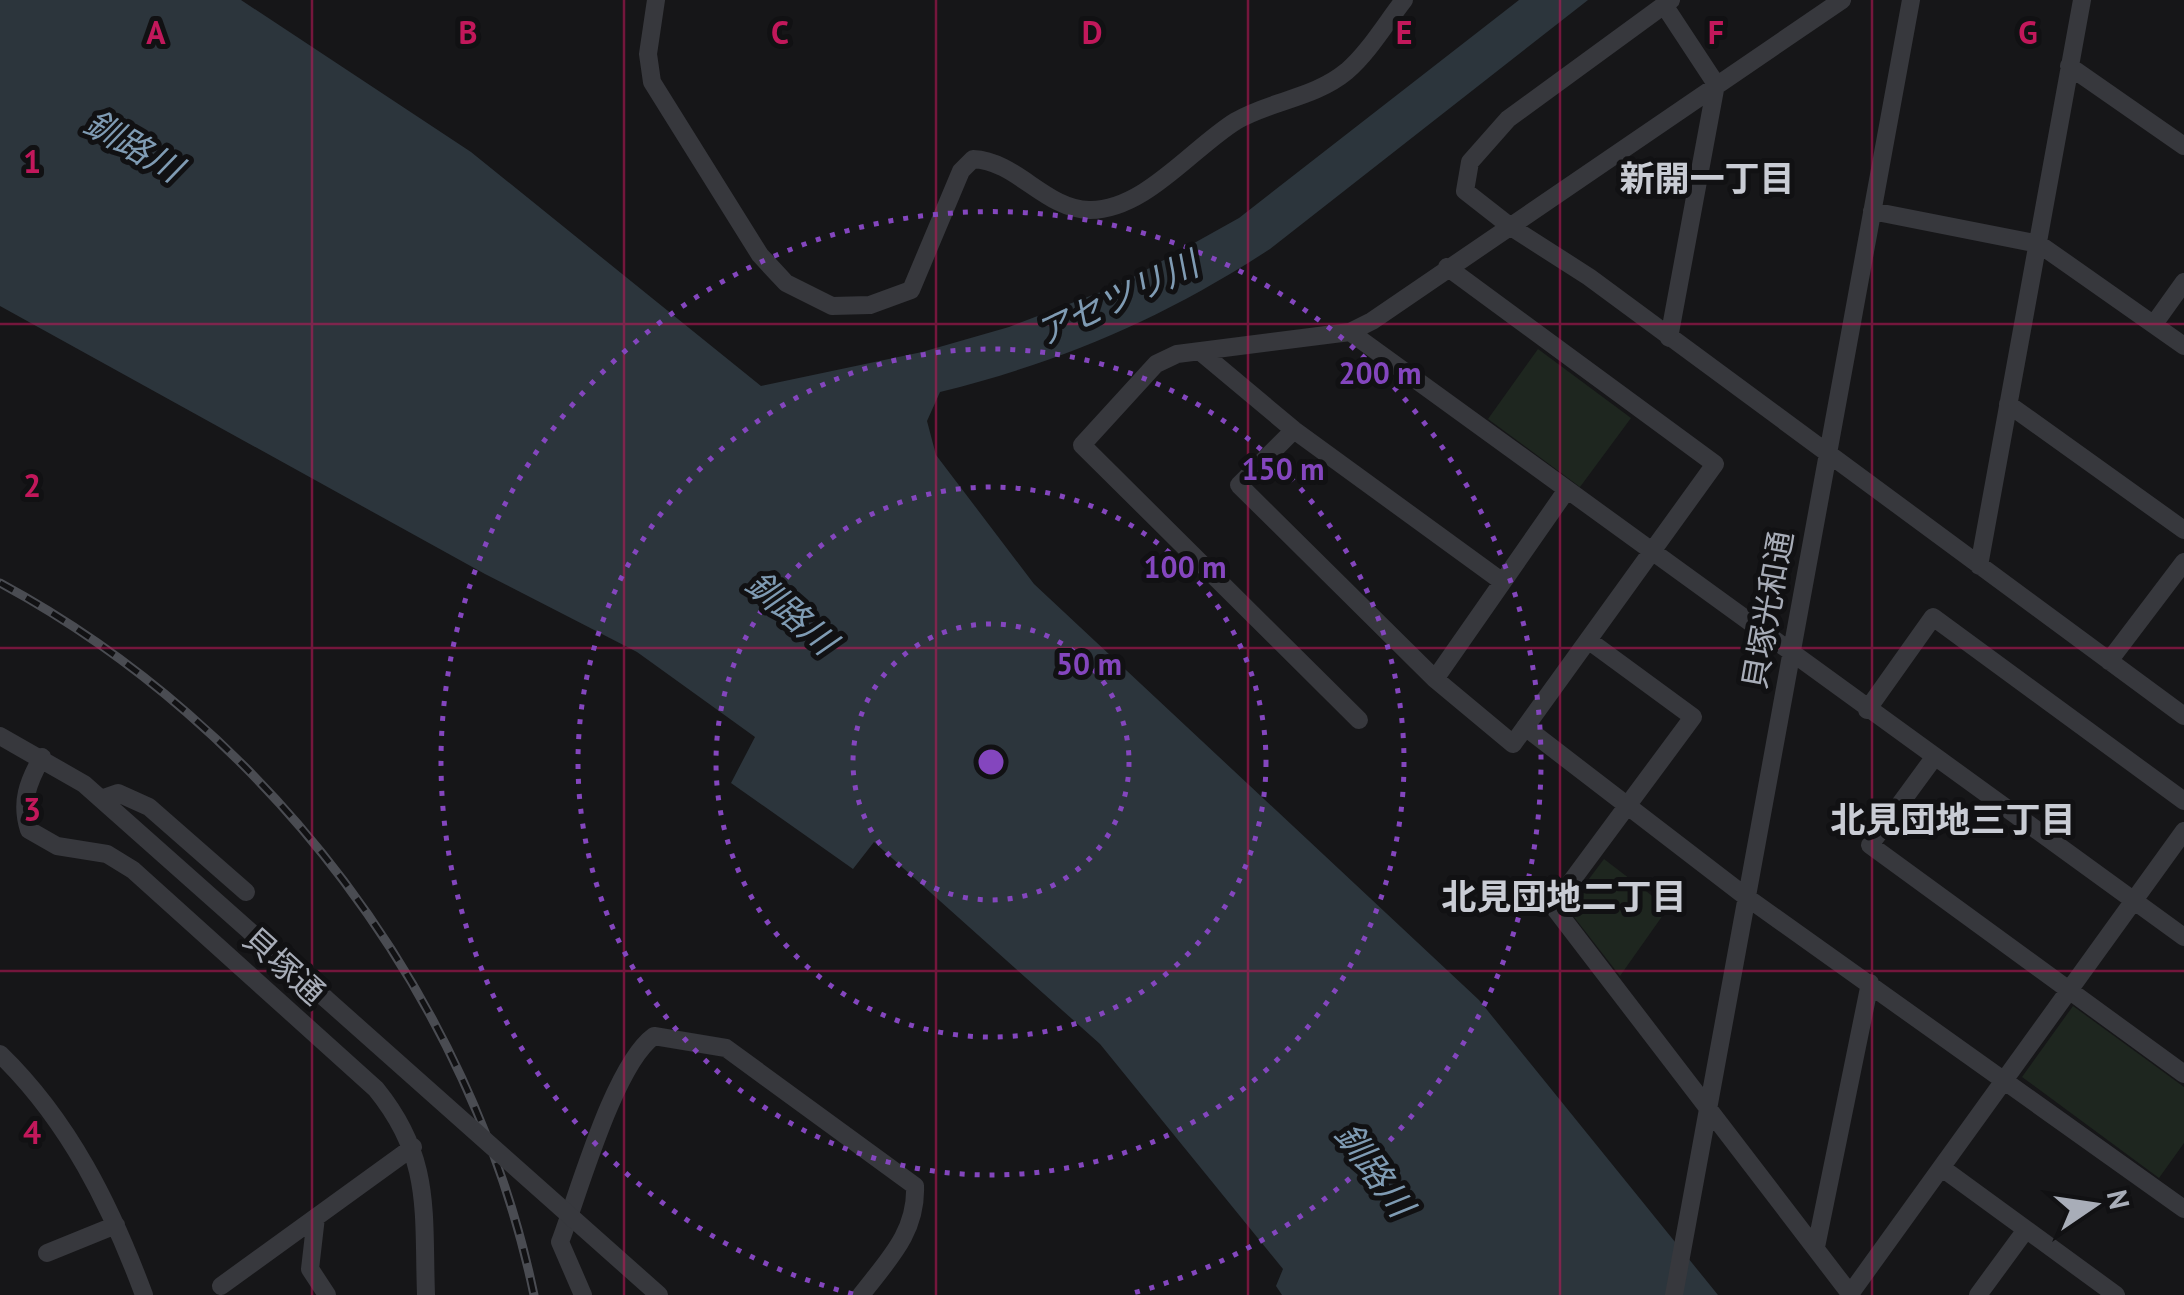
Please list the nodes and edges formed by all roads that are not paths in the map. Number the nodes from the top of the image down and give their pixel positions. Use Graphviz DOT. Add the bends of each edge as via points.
graph roads {
  1 [pos="656,0"];
  2 [pos="1404,0"];
  3 [pos="1842,0"];
  4 [pos="1911,0"];
  5 [pos="2082,0"];
  6 [pos="1668,2"];
  7 [pos="2070,66"];
  8 [pos="1716,84"];
  9 [pos="2184,146"];
  10 [pos="1872,212"];
  11 [pos="1511,227"];
  12 [pos="2039,244"];
  13 [pos="1447,267"];
  14 [pos="2184,282"];
  15 [pos="2154,324"];
  16 [pos="1350,332"];
  17 [pos="1668,338"];
  18 [pos="2184,346"];
  19 [pos="1202,353"];
  20 [pos="2008,404"];
  21 [pos="1294,430"];
  22 [pos="1826,455"];
  23 [pos="1566,490"];
  24 [pos="2184,530"];
  25 [pos="1651,553"];
  26 [pos="2184,562"];
  27 [pos="1979,566"];
  28 [pos="1500,580"];
  29 [pos="1588,640"];
  30 [pos="1790,655"];
  31 [pos="2110,661"];
  32 [pos="1435,678"];
  33 [pos="1867,710"];
  34 [pos="2184,716"];
  35 [pos="1359,720"];
  36 [pos="1524,726"];
  37 [pos="0,736"];
  38 [pos="42,757"];
  39 [pos="1933,758"];
  40 [pos="102,799"];
  41 [pos="2184,801"];
  42 [pos="1627,806"];
  43 [pos="2184,831"];
  44 [pos="246,892"];
  45 [pos="1744,896"];
  46 [pos="2134,900"];
  47 [pos="2184,937"];
  48 [pos="1870,983"];
  49 [pos="2069,991"];
  50 [pos="0,1054"];
  51 [pos="2184,1074"];
  52 [pos="2005,1081"];
  53 [pos="1709,1107"];
  54 [pos="413,1147"];
  55 [pos="1942,1168"];
  56 [pos="2184,1209"];
  57 [pos="316,1217"];
  58 [pos="116,1225"];
  59 [pos="2024,1231"];
  60 [pos="1816,1246"];
  61 [pos="47,1253"];
  62 [pos="221,1286"];
  63 [pos="1850,1294"];
  64 [pos="144,1295"];
  65 [pos="327,1295"];
  66 [pos="426,1295"];
  67 [pos="583,1295"];
  68 [pos="659,1295"];
  69 [pos="861,1295"];
  70 [pos="1674,1295"];
  71 [pos="1978,1295"];
  72 [pos="2116,1295"];
  1 -- 2 [label="street" via="648,54 652,82 760,255 786,284 832,306 870,305 911,290 961,170 972,159 993,160 1084,210 1132,199 1239,119 1314,94 1349,69"];
  3 -- 8 [label="street"];
  4 -- 10 [label="street, 貝塚光和通"];
  5 -- 7 [label="street"];
  6 -- 8 [label="street"];
  6 -- 11 [label="street" via="1508,119 1470,162 1466,191"];
  7 -- 9 [label="street"];
  7 -- 12 [label="street"];
  8 -- 11 [label="street"];
  8 -- 17 [label="street"];
  10 -- 12 [label="street"];
  10 -- 22 [label="street, 貝塚光和通"];
  11 -- 13 [label="street"];
  11 -- 17 [label="street"];
  12 -- 15 [label="street"];
  12 -- 20 [label="street"];
  13 -- 16 [label="street"];
  13 -- 25 [label="street" via="1715,464"];
  14 -- 15 [label="street"];
  15 -- 18 [label="street"];
  16 -- 19 [label="street"];
  16 -- 23 [label="street"];
  17 -- 22 [label="street"];
  19 -- 21 [label="street"];
  19 -- 35 [label="street" via="1156,364 1082,445"];
  20 -- 24 [label="street"];
  20 -- 27 [label="street"];
  21 -- 28 [label="street"];
  21 -- 32 [label="street" via="1239,485"];
  22 -- 27 [label="street"];
  22 -- 30 [label="street, 貝塚光和通"];
  23 -- 25 [label="street"];
  23 -- 28 [label="street"];
  25 -- 29 [label="street"];
  25 -- 30 [label="street"];
  26 -- 31 [label="street"];
  27 -- 31 [label="street"];
  28 -- 32 [label="street"];
  29 -- 36 [label="street"];
  29 -- 42 [label="street" via="1692,717"];
  30 -- 33 [label="street"];
  30 -- 45 [label="street, 貝塚光和通"];
  31 -- 34 [label="street"];
  32 -- 36 [label="street" via="1513,744"];
  33 -- 39 [label="street"];
  33 -- 41 [label="street" via="1932,617"];
  36 -- 42 [label="street"];
  37 -- 38 [label="street"];
  38 -- 40 [label="street"];
  38 -- 54 [label="street, 貝塚通" via="27,783 23,813 29,830 57,846 107,854 134,870 376,1089"];
  39 -- 46 [label="street"];
  39 -- 49 [label="street" via="1870,845"];
  40 -- 44 [label="street" via="118,792 149,806"];
  40 -- 68 [label="street, bridge"];
  42 -- 45 [label="street"];
  42 -- 53 [label="street" via="1553,906"];
  43 -- 46 [label="street"];
  45 -- 48 [label="street"];
  45 -- 53 [label="street, 貝塚光和通"];
  46 -- 47 [label="street"];
  46 -- 49 [label="street"];
  48 -- 52 [label="street"];
  48 -- 60 [label="street"];
  49 -- 51 [label="street"];
  49 -- 52 [label="street"];
  50 -- 58 [label="street" via="32,1085"];
  52 -- 55 [label="street"];
  52 -- 56 [label="street"];
  53 -- 60 [label="street"];
  53 -- 70 [label="street, 貝塚光和通"];
  54 -- 57 [label="street"];
  54 -- 66 [label="street, 貝塚通" via="424,1188"];
  55 -- 59 [label="street"];
  55 -- 63 [label="street"];
  57 -- 62 [label="street"];
  57 -- 65 [label="street" via="310,1268"];
  58 -- 61 [label="street"];
  58 -- 64 [label="street"];
  59 -- 71 [label="street"];
  59 -- 72 [label="street"];
  60 -- 63 [label="street"];
  67 -- 69 [label="street" via="560,1242 620,1085 639,1047 654,1036 726,1048 915,1186 916,1210 905,1239"];
}
